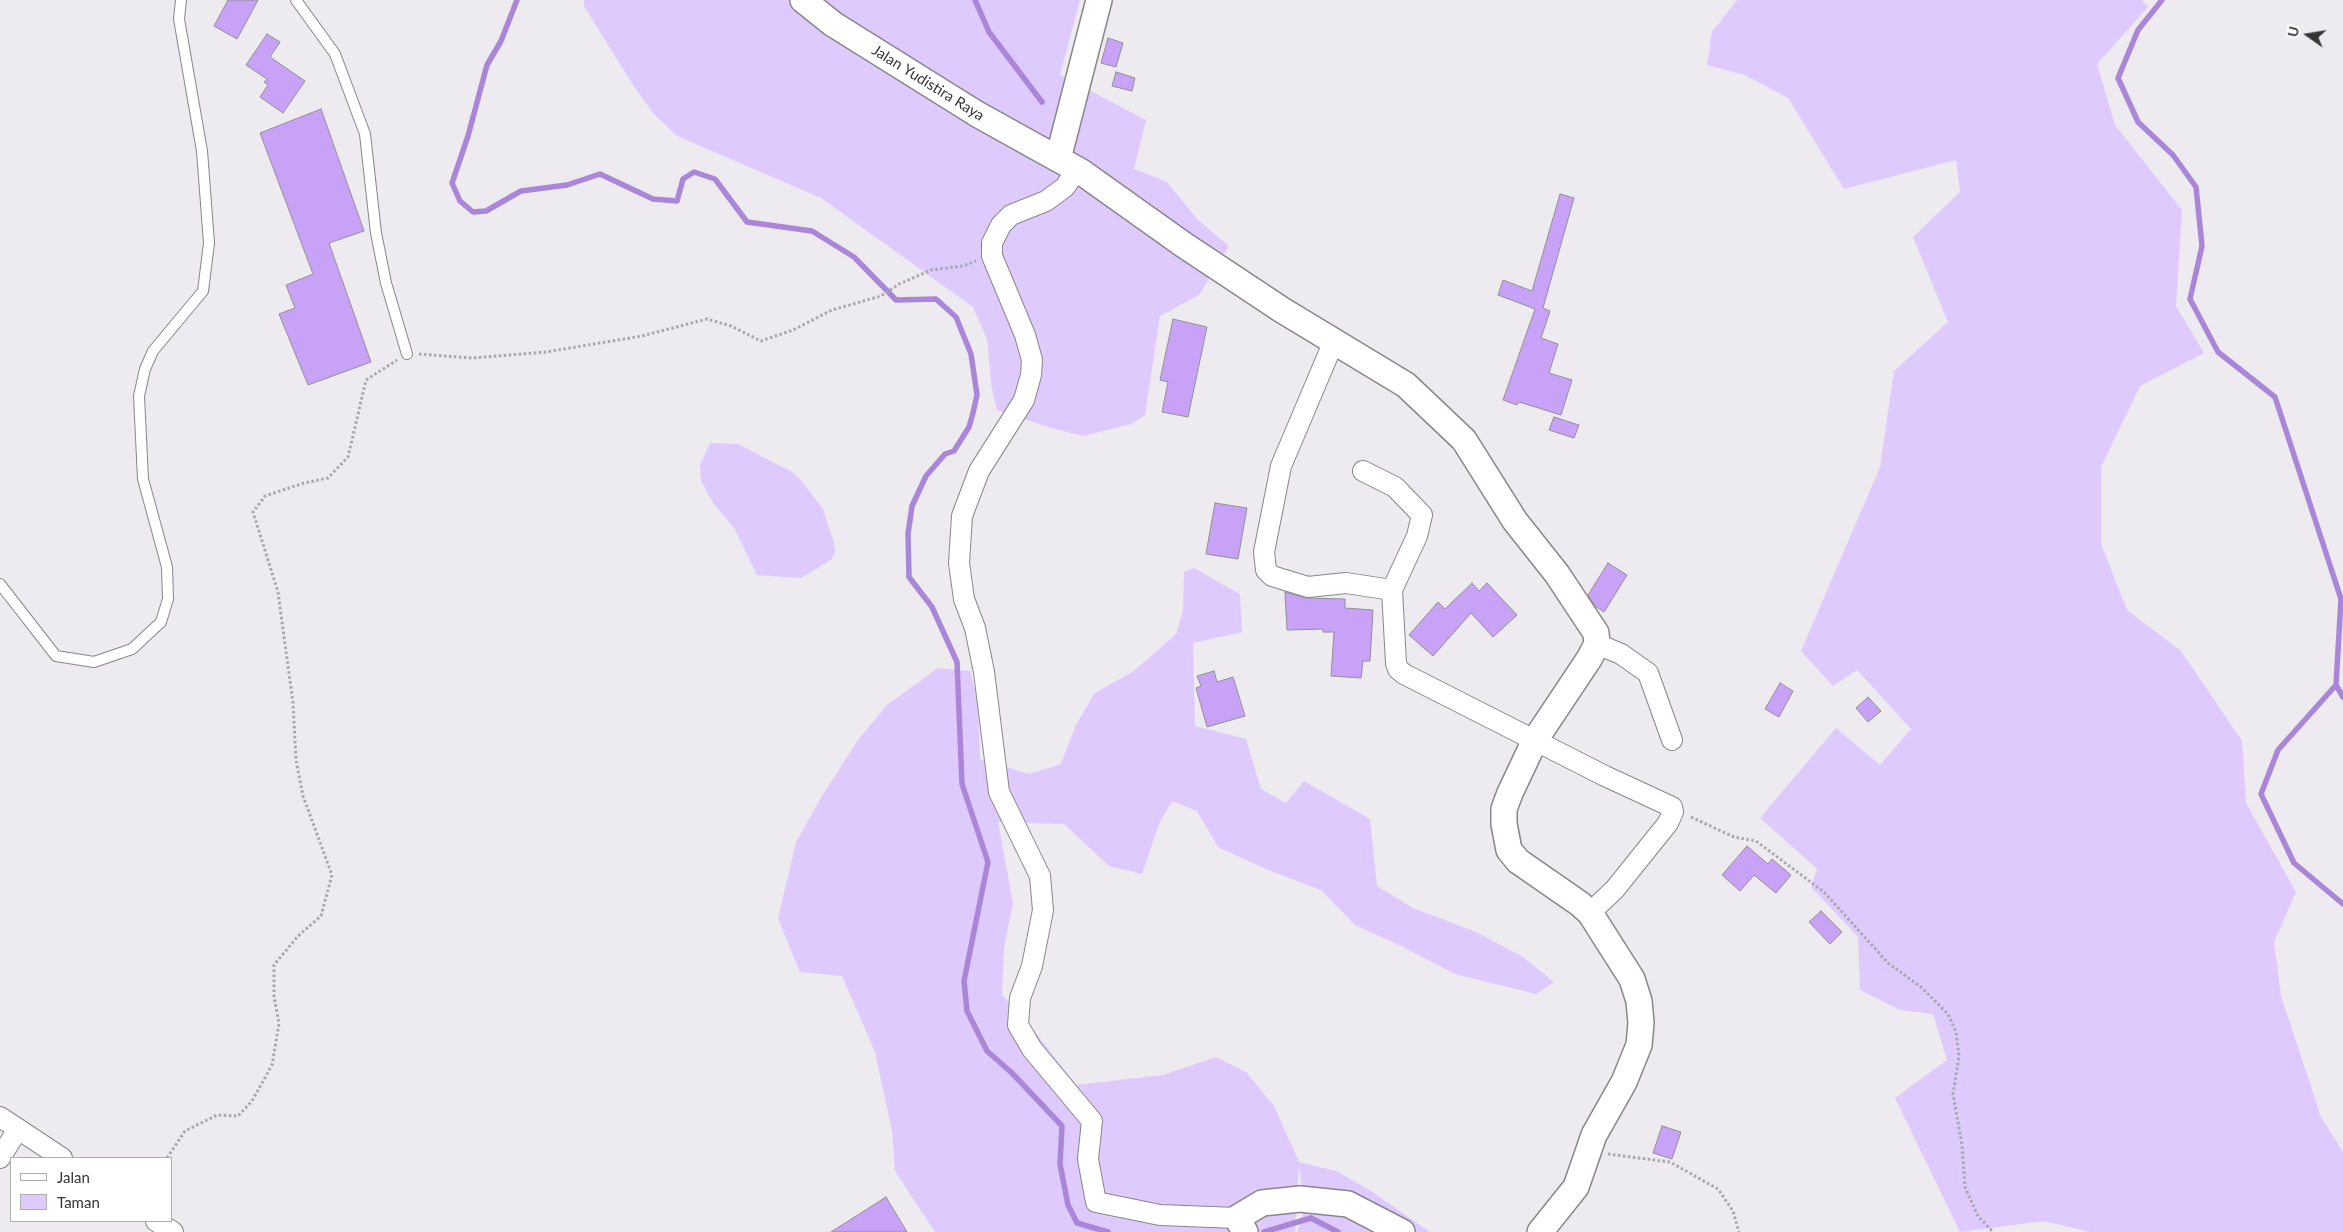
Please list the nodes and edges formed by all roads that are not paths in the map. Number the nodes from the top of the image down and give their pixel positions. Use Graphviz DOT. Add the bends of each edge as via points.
graph roads {
  1 [pos="181,0"];
  2 [pos="296,0"];
  3 [pos="803,0"];
  4 [pos="1099,0"];
  5 [pos="1067,164"];
  6 [pos="1334,341"];
  7 [pos="407,354"];
  8 [pos="1362,471"];
  9 [pos="0,584"];
  10 [pos="1392,590"];
  11 [pos="1597,644"];
  12 [pos="1535,740"];
  13 [pos="1672,740"];
  14 [pos="1590,913"];
  15 [pos="0,1117"];
  16 [pos="18,1129"];
  17 [pos="60,1157"];
  18 [pos="0,1158"];
  19 [pos="158,1222"];
  20 [pos="1242,1226"];
  21 [pos="173,1232"];
  22 [pos="1402,1232"];
  23 [pos="1540,1232"];
  1 -- 9 [label="lane" via="179,19 202,151 209,243 203,291 153,352 139,396 143,479 167,567 168,599 162,622 132,649 94,662 56,656"];
  2 -- 7 [label="lane" via="335,54 365,134 386,283"];
  3 -- 5 [label="street, Jalan Yudistira Raya" via="833,24 934,87"];
  4 -- 5 [label="street"];
  5 -- 6 [label="street, Jalan Yudistira Raya" via="1184,245"];
  5 -- 20 [label="street" via="1064,187 1046,201 1011,215 1001,224 992,243 992,256 1025,335 1032,360 1032,375 1024,400 979,470 962,516 960,563 964,599 976,628 984,672 999,792 1040,876 1043,910 1032,966 1020,998 1018,1025 1032,1049 1092,1122 1088,1159 1096,1202"];
  6 -- 10 [label="street" via="1281,466 1264,552 1266,570 1272,576 1308,588 1346,583"];
  6 -- 11 [label="street, Jalan Yudistira Raya" via="1406,385 1464,440 1515,521 1590,622"];
  8 -- 10 [label="street" via="1395,487 1422,515 1418,536"];
  10 -- 12 [label="street" via="1398,669"];
  11 -- 12 [label="street"];
  11 -- 13 [label="street" via="1620,654 1648,673"];
  12 -- 14 [label="street" via="1504,809 1504,830 1509,850 1518,862"];
  12 -- 14 [label="street" via="1672,807 1668,823 1615,889"];
  14 -- 23 [label="street" via="1632,979 1639,1001 1639,1045 1624,1082 1594,1135 1576,1186"];
  15 -- 16 [label="street"];
  16 -- 17 [label="street"];
  16 -- 18 [label="street"];
  19 -- 21 [label="street"];
  20 -- 22 [label="street" via="1262,1203 1300,1199 1348,1204"];
}
